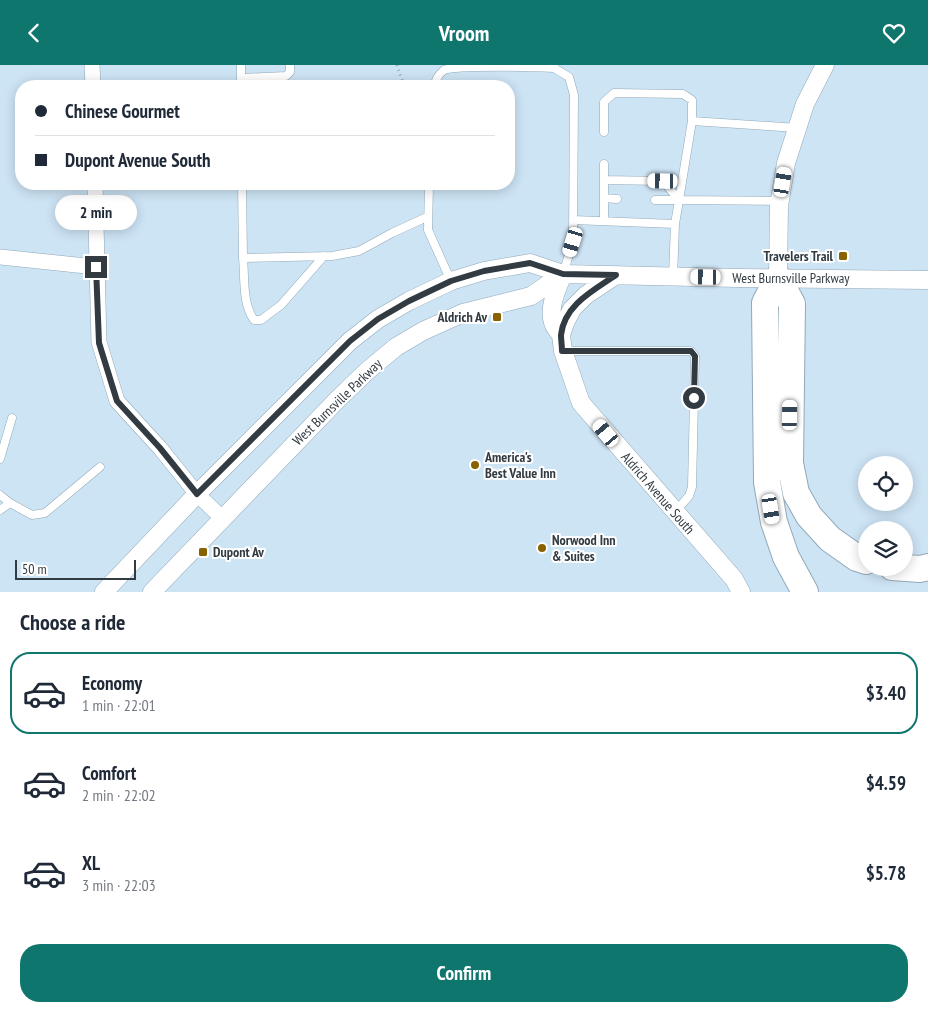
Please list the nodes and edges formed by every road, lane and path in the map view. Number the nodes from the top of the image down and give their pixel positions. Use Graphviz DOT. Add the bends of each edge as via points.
graph roads {
  1 [pos="92,65"];
  2 [pos="241,65"];
  3 [pos="290,65"];
  4 [pos="397,65"];
  5 [pos="825,65"];
  6 [pos="554,66"];
  7 [pos="93,80"];
  8 [pos="241,80"];
  9 [pos="256,80"];
  10 [pos="402,80"];
  11 [pos="436,80"];
  12 [pos="692,121"];
  13 [pos="798,128"];
  14 [pos="604,132"];
  15 [pos="604,164"];
  16 [pos="604,180"];
  17 [pos="95,190"];
  18 [pos="242,190"];
  19 [pos="407,190"];
  20 [pos="429,190"];
  21 [pos="407,194"];
  22 [pos="604,198"];
  23 [pos="618,199"];
  24 [pos="655,200"];
  25 [pos="679,200"];
  26 [pos="780,201"];
  27 [pos="428,217"];
  28 [pos="573,220"];
  29 [pos="604,221"];
  30 [pos="675,224"];
  31 [pos="324,256"];
  32 [pos="0,257"];
  33 [pos="243,258"];
  34 [pos="96,267"];
  35 [pos="563,274"];
  36 [pos="616,275"];
  37 [pos="673,277"];
  38 [pos="778,278"];
  39 [pos="928,280"];
  40 [pos="451,281"];
  41 [pos="562,343"];
  42 [pos="12,418"];
  43 [pos="0,459"];
  44 [pos="100,467"];
  45 [pos="197,494"];
  46 [pos="0,495"];
  47 [pos="10,503"];
  48 [pos="0,510"];
  49 [pos="675,512"];
  50 [pos="222,518"];
  51 [pos="858,558"];
  52 [pos="928,567"];
  53 [pos="913,568"];
  54 [pos="104,592"];
  55 [pos="152,592"];
  56 [pos="741,592"];
  57 [pos="805,592"];
  1 -- 7 [label="street"];
  2 -- 8 [label="lane"];
  3 -- 9 [label="lane" via="290,73 286,76"];
  4 -- 10 [label="path"];
  5 -- 13 [label="street" via="805,104"];
  6 -- 11 [label="lane" via="462,66 445,69"];
  6 -- 28 [label="lane" via="569,77 574,95"];
  12 -- 13 [label="lane"];
  12 -- 14 [label="lane" via="692,100 683,94 614,93 604,102"];
  12 -- 25 [label="lane"];
  13 -- 26 [label="street" via="786,163"];
  15 -- 16 [label="lane"];
  16 -- 22 [label="lane"];
  16 -- 25 [label="lane" via="663,181"];
  17 -- 34 [label="street"];
  18 -- 33 [label="lane"];
  19 -- 21 [label="path"];
  20 -- 27 [label="lane"];
  22 -- 23 [label="lane"];
  22 -- 29 [label="lane"];
  24 -- 25 [label="lane"];
  25 -- 26 [label="lane"];
  25 -- 30 [label="lane"];
  26 -- 38 [label="street"];
  27 -- 31 [label="lane" via="359,251"];
  27 -- 40 [label="lane" via="428,230"];
  28 -- 29 [label="lane"];
  28 -- 35 [label="lane" via="573,242"];
  29 -- 30 [label="lane"];
  30 -- 37 [label="lane"];
  31 -- 33 [label="lane"];
  31 -- 33 [label="lane" via="282,305 261,320 254,320 249,312"];
  32 -- 34 [label="street"];
  34 -- 45 [label="street" via="99,343 117,401"];
  35 -- 36 [label="street, West Burnsville Parkway"];
  35 -- 40 [label="street, West Burnsville Parkway" via="530,263"];
  35 -- 41 [label="street, Aldrich Avenue South" via="551,312"];
  35 -- 50 [label="street, West Burnsville Parkway" via="531,295 462,313 396,347 337,400"];
  36 -- 37 [label="street, West Burnsville Parkway"];
  36 -- 41 [label="street" via="586,295 572,309 564,323"];
  37 -- 38 [label="street, West Burnsville Parkway"];
  38 -- 39 [label="street, West Burnsville Parkway"];
  38 -- 51 [label="highway" via="792,305 790,463 796,493 809,516 830,539"];
  38 -- 57 [label="highway" via="766,303 767,482 774,522 786,557"];
  40 -- 45 [label="street, West Burnsville Parkway" via="378,319 350,341"];
  41 -- 49 [label="street, Aldrich Avenue South" via="581,403"];
  41 -- 49 [label="lane" via="691,351 695,356 692,487"];
  42 -- 43 [label="lane"];
  44 -- 47 [label="lane" via="45,513 32,515"];
  45 -- 50 [label="street"];
  45 -- 54 [label="street, West Burnsville Parkway"];
  46 -- 47 [label="lane"];
  47 -- 48 [label="lane"];
  49 -- 56 [label="street, Aldrich Avenue South" via="734,579"];
  50 -- 55 [label="street, West Burnsville Parkway"];
  52 -- 53 [label="highway"];
}
